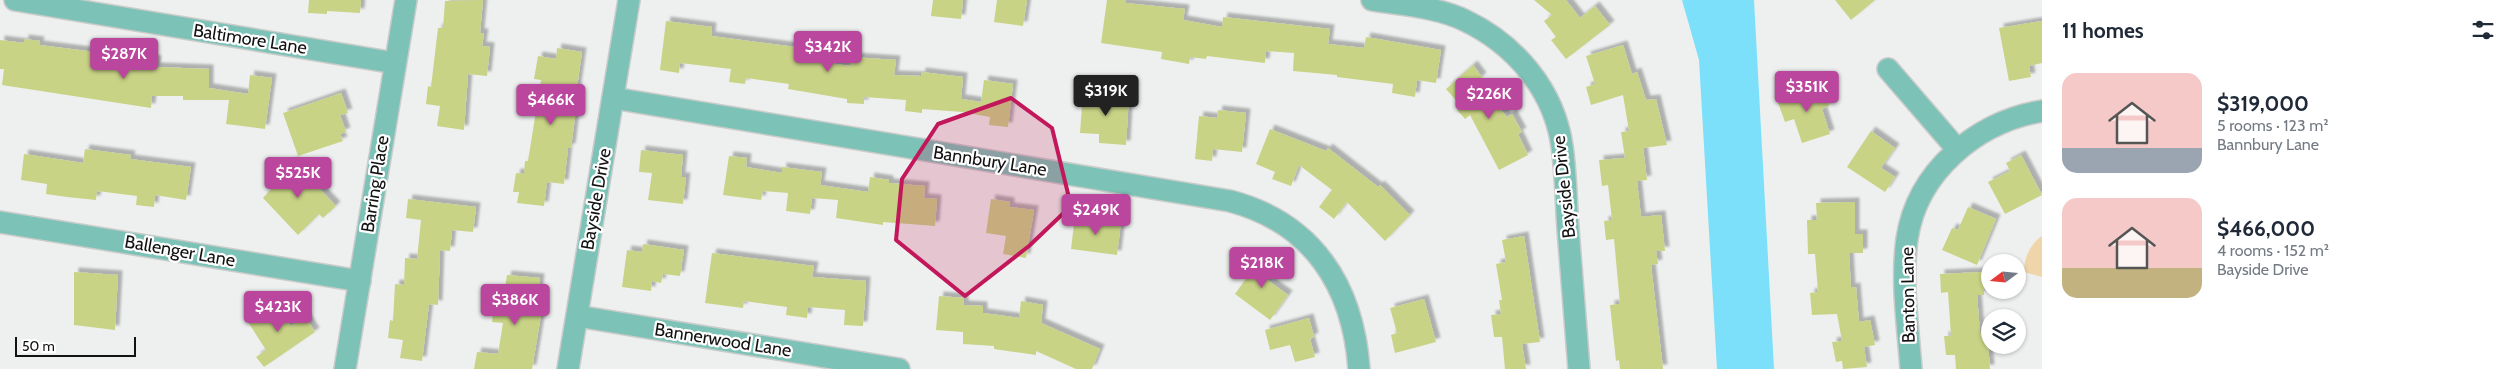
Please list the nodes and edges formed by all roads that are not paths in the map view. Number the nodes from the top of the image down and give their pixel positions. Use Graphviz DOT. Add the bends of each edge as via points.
graph roads {
  1 [pos="15,0"];
  2 [pos="406,0"];
  3 [pos="629,0"];
  4 [pos="1372,0"];
  5 [pos="395,63"];
  6 [pos="1888,69"];
  7 [pos="613,98"];
  8 [pos="2042,111"];
  9 [pos="1957,148"];
  10 [pos="0,222"];
  11 [pos="360,281"];
  12 [pos="577,316"];
  13 [pos="345,369"];
  14 [pos="568,369"];
  15 [pos="899,369"];
  16 [pos="1359,369"];
  17 [pos="1579,369"];
  18 [pos="1910,369"];
  1 -- 5 [label="street, Baltimore Lane"];
  2 -- 5 [label="street, Barring Place"];
  3 -- 7 [label="street, Bayside Drive"];
  4 -- 17 [label="street, Bayside Drive" via="1430,10 1483,29 1518,58 1551,106 1562,146"];
  5 -- 11 [label="street, Barring Place"];
  6 -- 9 [label="street"];
  7 -- 12 [label="street, Bayside Drive"];
  7 -- 16 [label="street, Bannbury Lane" via="1230,201 1257,209 1297,234 1330,271 1350,313"];
  8 -- 9 [label="street, Banton Lane" via="1992,127"];
  9 -- 18 [label="street, Banton Lane" via="1928,186 1907,238 1905,286"];
  10 -- 11 [label="street, Ballenger Lane"];
  11 -- 13 [label="street, Barring Place"];
  12 -- 14 [label="street, Bayside Drive"];
  12 -- 15 [label="street, Bannerwood Lane"];
}
